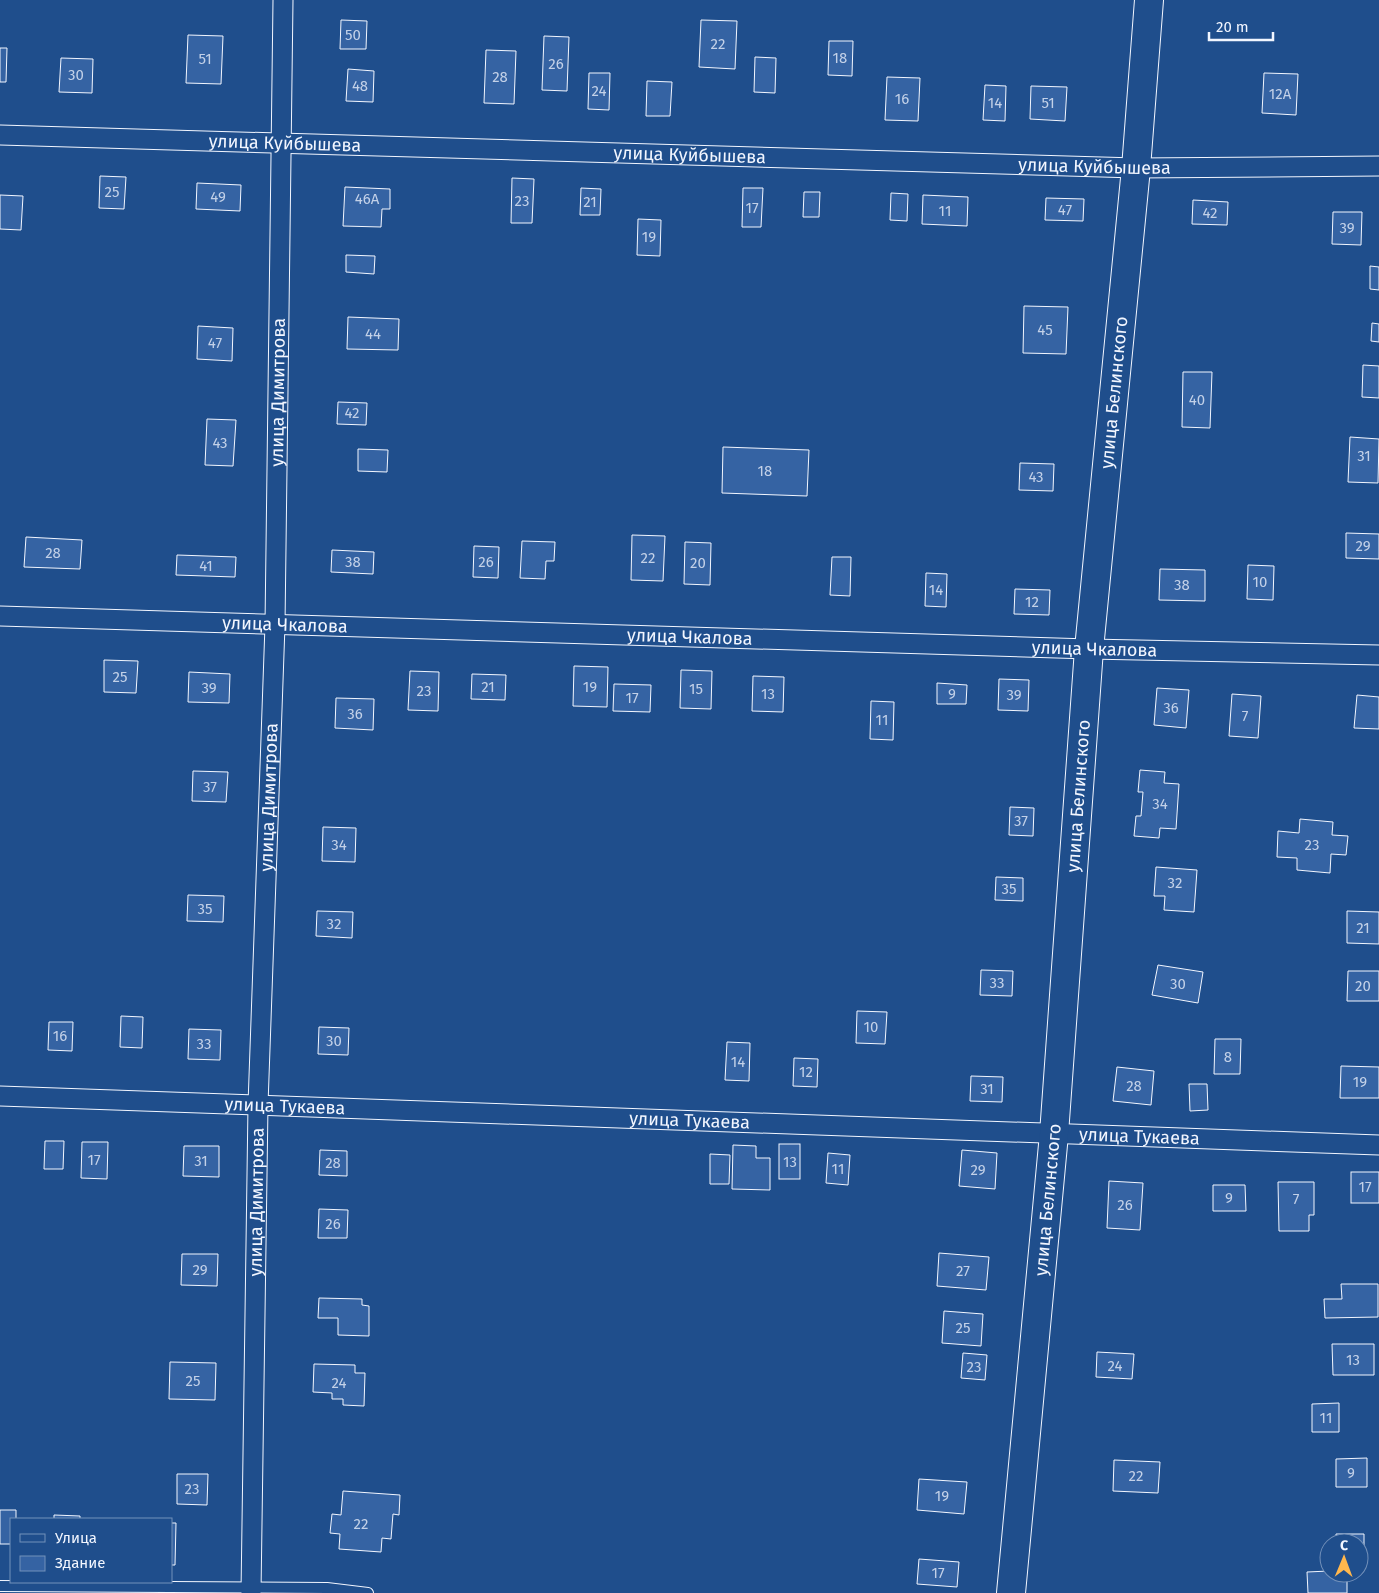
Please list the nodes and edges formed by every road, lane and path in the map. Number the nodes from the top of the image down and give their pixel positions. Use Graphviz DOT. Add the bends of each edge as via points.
graph roads {
  1 [pos="284,0"];
  2 [pos="1149,0"];
  3 [pos="0,135"];
  4 [pos="281,142"];
  5 [pos="1379,166"];
  6 [pos="1136,168"];
  7 [pos="0,616"];
  8 [pos="275,625"];
  9 [pos="1088,649"];
  10 [pos="1379,655"];
  11 [pos="0,1096"];
  12 [pos="258,1105"];
  13 [pos="1054,1134"];
  14 [pos="1379,1145"];
  15 [pos="0,1586"];
  16 [pos="1017,1590"];
  17 [pos="251,1591"];
  18 [pos="368,1593"];
  1 -- 4 [label="street, улица Димитрова"];
  2 -- 6 [label="street, улица Белинского"];
  3 -- 4 [label="street, улица Куйбышева"];
  4 -- 6 [label="street, улица Куйбышева"];
  4 -- 8 [label="street, улица Димитрова"];
  5 -- 6 [label="street, улица Куйбышева"];
  6 -- 9 [label="street, улица Белинского"];
  7 -- 8 [label="street, улица Чкалова"];
  8 -- 9 [label="street, улица Чкалова"];
  8 -- 12 [label="street, улица Димитрова"];
  9 -- 10 [label="street, улица Чкалова"];
  9 -- 13 [label="street, улица Белинского"];
  11 -- 12 [label="street, улица Тукаева"];
  12 -- 13 [label="street, улица Тукаева"];
  12 -- 17 [label="street, улица Димитрова"];
  13 -- 14 [label="street, улица Тукаева"];
  13 -- 16 [label="street, улица Белинского"];
  15 -- 17 [label="lane"];
  17 -- 18 [label="lane" via="327,1588"];
}
